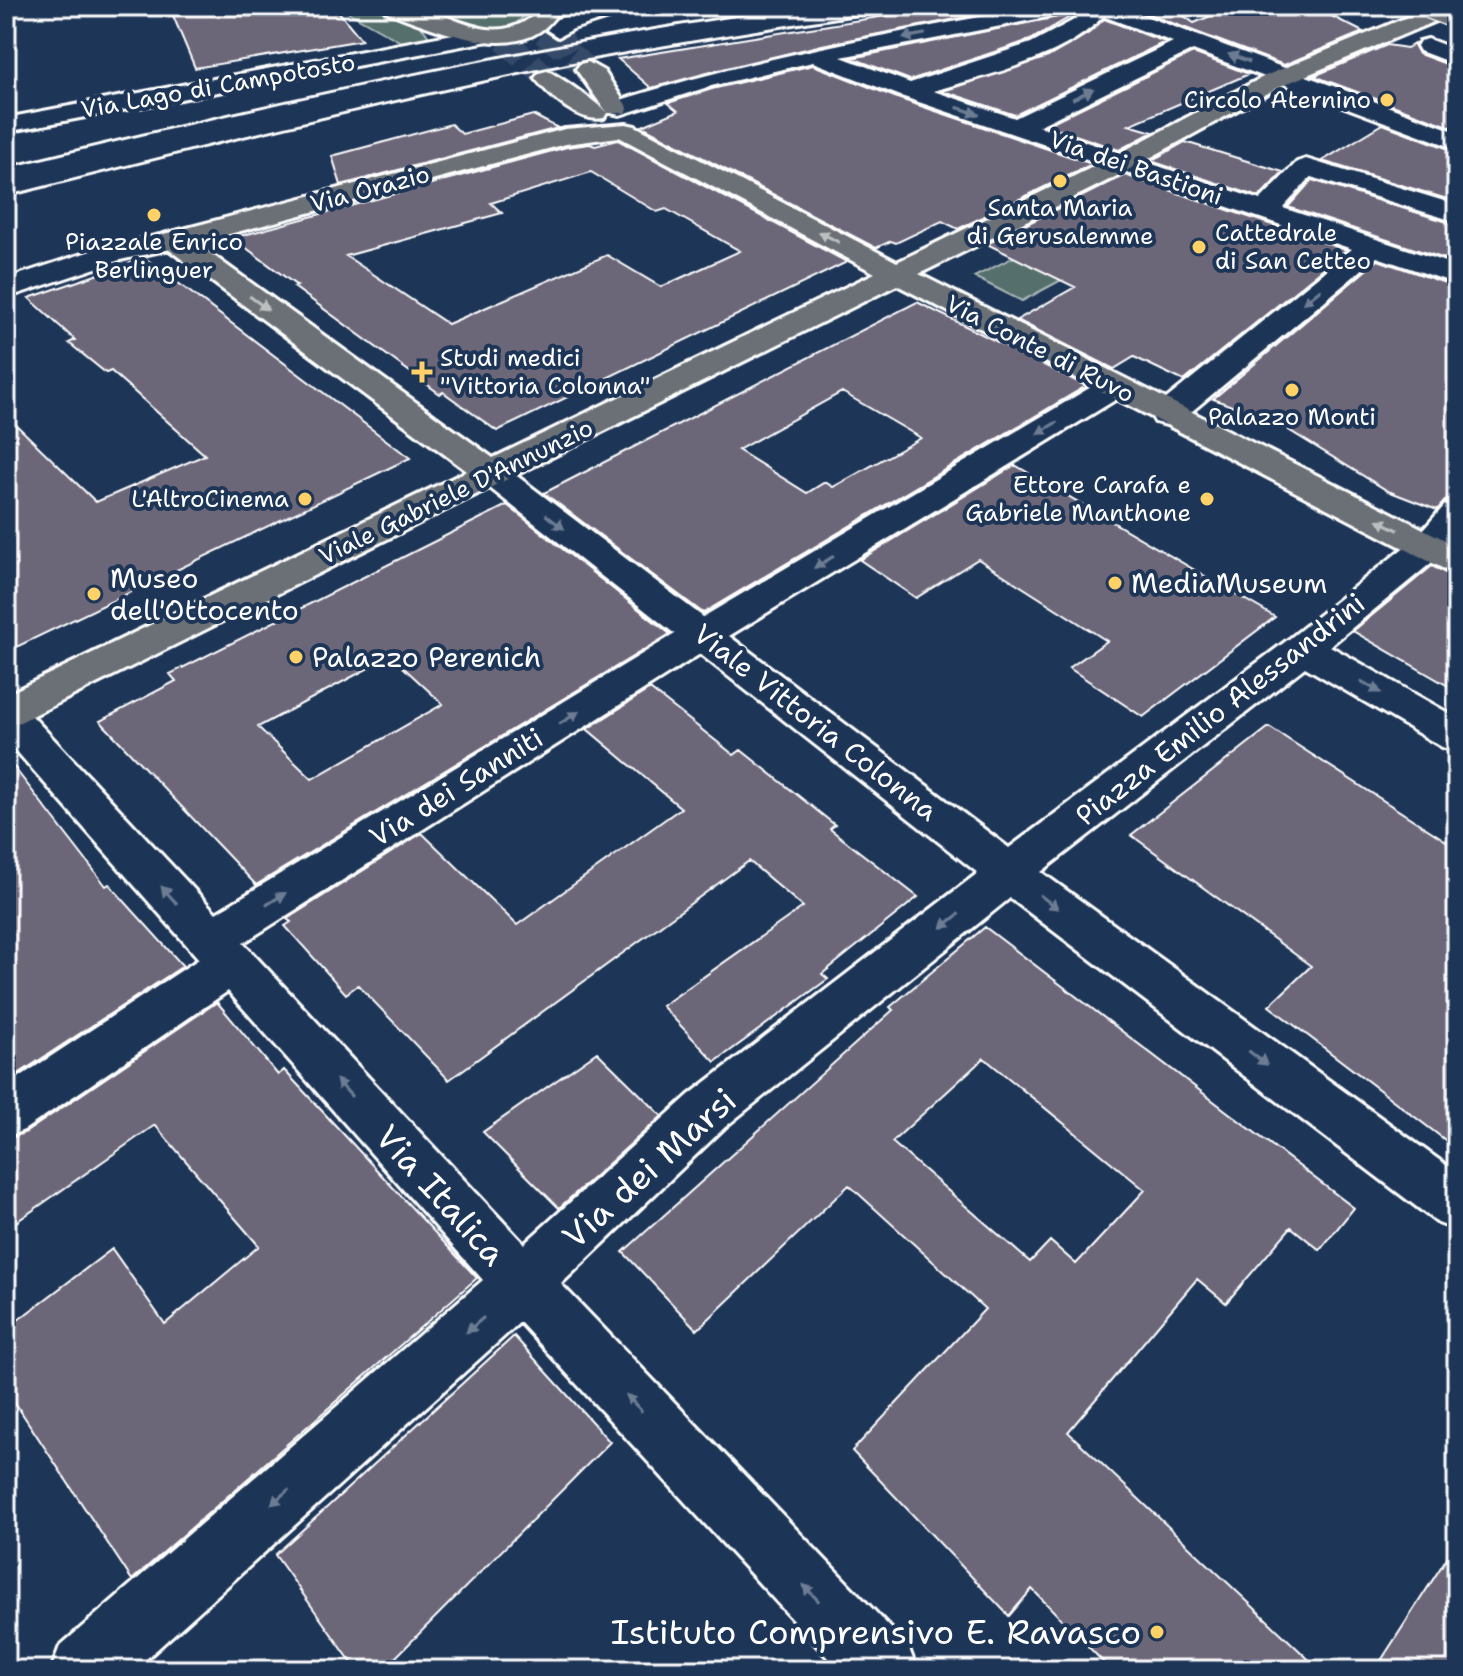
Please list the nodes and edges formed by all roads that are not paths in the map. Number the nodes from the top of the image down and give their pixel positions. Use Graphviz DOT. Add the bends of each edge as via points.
graph roads {
  1 [pos="393,6"];
  2 [pos="610,6"];
  3 [pos="622,6"];
  4 [pos="1453,6"];
  5 [pos="1089,8"];
  6 [pos="1426,12"];
  7 [pos="1457,17"];
  8 [pos="545,22"];
  9 [pos="433,35"];
  10 [pos="492,37"];
  11 [pos="1193,41"];
  12 [pos="1428,46"];
  13 [pos="816,55"];
  14 [pos="1457,58"];
  15 [pos="588,69"];
  16 [pos="1286,76"];
  17 [pos="547,78"];
  18 [pos="909,91"];
  19 [pos="614,118"];
  20 [pos="6,125"];
  21 [pos="1017,127"];
  22 [pos="1457,141"];
  23 [pos="1119,163"];
  24 [pos="1265,211"];
  25 [pos="1457,214"];
  26 [pos="174,240"];
  27 [pos="1372,247"];
  28 [pos="898,273"];
  29 [pos="1457,275"];
  30 [pos="6,289"];
  31 [pos="1114,387"];
  32 [pos="1167,415"];
  33 [pos="493,474"];
  34 [pos="1457,513"];
  35 [pos="1443,553"];
  36 [pos="703,634"];
  37 [pos="1303,648"];
  38 [pos="6,712"];
  39 [pos="1457,737"];
  40 [pos="1011,873"];
  41 [pos="220,952"];
  42 [pos="6,1114"];
  43 [pos="1457,1205"];
  44 [pos="522,1283"];
  45 [pos="84,1670"];
  46 [pos="884,1670"];
  1 -- 9 [label="main road"];
  2 -- 8 [label="street"];
  3 -- 8 [label="street" via="565,24"];
  4 -- 6 [label="main road, Viale Gabriele D'Annunzio, bridge"];
  5 -- 11 [label="street"];
  5 -- 13 [label="street, Via Orazio, one-way"];
  5 -- 18 [label="street" via="1088,23 1064,38"];
  6 -- 7 [label="main road, bridge"];
  6 -- 16 [label="main road, Viale Gabriele D'Annunzio"];
  8 -- 10 [label="main road"];
  9 -- 10 [label="street, Via Lago di Campotosto"];
  9 -- 20 [label="street, Via Lago di Campotosto"];
  16 -- 11 [label="street, one-way"];
  21 -- 11 [label="street, one-way"];
  12 -- 14 [label="street"];
  13 -- 18 [label="street, Via dei Bastioni"];
  13 -- 19 [label="street, Via Orazio" via="681,88"];
  15 -- 19 [label="main road"];
  16 -- 22 [label="street"];
  16 -- 23 [label="main road, Viale Gabriele D'Annunzio"];
  17 -- 19 [label="main road, Via Conte di Ruvo" via="570,98"];
  18 -- 21 [label="street, Via dei Bastioni, one-way"];
  19 -- 26 [label="main road, Via Orazio" via="565,137"];
  28 -- 19 [label="main road, Via Conte di Ruvo, one-way"];
  21 -- 23 [label="street, Via dei Bastioni"];
  23 -- 24 [label="street, Via dei Bastioni"];
  23 -- 28 [label="main road, Viale Gabriele D'Annunzio"];
  24 -- 25 [label="street" via="1306,167"];
  24 -- 27 [label="street, Via dei Bastioni"];
  26 -- 30 [label="street" via="113,252"];
  26 -- 33 [label="main road, Viale Vittoria Colonna, one-way"];
  27 -- 29 [label="street, Via dei Bastioni"];
  27 -- 32 [label="street, one-way"];
  28 -- 31 [label="main road, Via Conte di Ruvo"];
  28 -- 33 [label="main road, Viale Gabriele D'Annunzio"];
  31 -- 32 [label="main road, Via Conte di Ruvo"];
  31 -- 36 [label="street, one-way"];
  35 -- 32 [label="main road, Via Conte di Ruvo, one-way"];
  33 -- 36 [label="street, Viale Vittoria Colonna, one-way"];
  33 -- 38 [label="main road, Viale Gabriele D'Annunzio"];
  34 -- 35 [label="street, Piazza Emilio Alessandrini"];
  35 -- 37 [label="street, Piazza Emilio Alessandrini"];
  36 -- 40 [label="street, Viale Vittoria Colonna"];
  41 -- 36 [label="street, Via dei Sanniti, one-way"];
  37 -- 39 [label="street, one-way"];
  37 -- 40 [label="street, Piazza Emilio Alessandrini"];
  41 -- 38 [label="street, Via Italica, one-way"];
  40 -- 43 [label="street, Viale Vittoria Colonna, one-way"];
  40 -- 44 [label="street, Via dei Marsi, one-way" via="707,1111"];
  41 -- 42 [label="street, Via dei Sanniti"];
  44 -- 41 [label="street, Via Italica, one-way"];
  44 -- 45 [label="street, Via dei Marsi, one-way"];
  46 -- 44 [label="street, Via Italica, one-way"];
}
